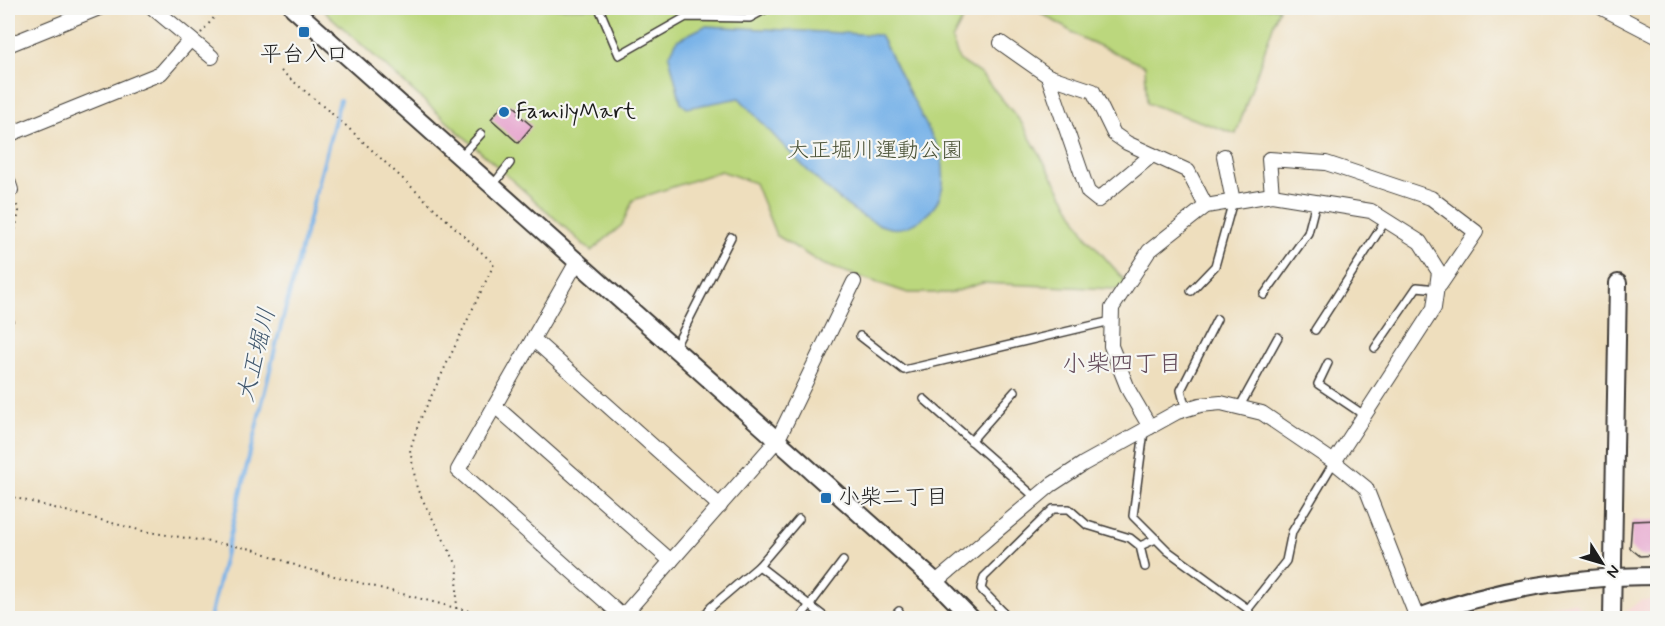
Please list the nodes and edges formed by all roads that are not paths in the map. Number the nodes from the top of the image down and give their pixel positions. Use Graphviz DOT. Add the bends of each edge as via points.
graph roads {
  1 [pos="99,8"];
  2 [pos="153,8"];
  3 [pos="293,8"];
  4 [pos="599,8"];
  5 [pos="768,8"];
  6 [pos="1602,8"];
  7 [pos="1658,37"];
  8 [pos="192,41"];
  9 [pos="1001,43"];
  10 [pos="8,45"];
  11 [pos="212,57"];
  12 [pos="1048,76"];
  13 [pos="481,134"];
  14 [pos="8,135"];
  15 [pos="1152,154"];
  16 [pos="461,156"];
  17 [pos="1224,156"];
  18 [pos="510,163"];
  19 [pos="493,184"];
  20 [pos="1272,195"];
  21 [pos="1233,201"];
  22 [pos="1316,202"];
  23 [pos="1206,206"];
  24 [pos="1386,220"];
  25 [pos="731,237"];
  26 [pos="578,260"];
  27 [pos="854,282"];
  28 [pos="1618,283"];
  29 [pos="1437,289"];
  30 [pos="1191,291"];
  31 [pos="1264,295"];
  32 [pos="1217,319"];
  33 [pos="1111,321"];
  34 [pos="1315,330"];
  35 [pos="860,336"];
  36 [pos="1278,337"];
  37 [pos="532,339"];
  38 [pos="675,347"];
  39 [pos="1375,348"];
  40 [pos="1328,363"];
  41 [pos="1015,391"];
  42 [pos="924,399"];
  43 [pos="495,406"];
  44 [pos="1240,406"];
  45 [pos="1186,409"];
  46 [pos="1364,415"];
  47 [pos="1147,428"];
  48 [pos="778,439"];
  49 [pos="971,441"];
  50 [pos="1334,462"];
  51 [pos="1036,498"];
  52 [pos="720,506"];
  53 [pos="799,519"];
  54 [pos="1156,539"];
  55 [pos="1140,546"];
  56 [pos="671,561"];
  57 [pos="843,561"];
  58 [pos="759,566"];
  59 [pos="1145,567"];
  60 [pos="1658,576"];
  61 [pos="1612,578"];
  62 [pos="936,582"];
  63 [pos="809,605"];
  64 [pos="1248,609"];
  65 [pos="899,611"];
  66 [pos="622,617"];
  67 [pos="703,618"];
  68 [pos="800,618"];
  69 [pos="826,618"];
  70 [pos="892,618"];
  71 [pos="971,618"];
  72 [pos="1009,618"];
  73 [pos="1251,618"];
  74 [pos="1416,618"];
  75 [pos="1612,618"];
  1 -- 10 [label="street"];
  2 -- 8 [label="street"];
  3 -- 16 [label="street"];
  4 -- 5 [label="lane" via="619,55 686,17 750,18"];
  6 -- 7 [label="street"];
  8 -- 11 [label="street"];
  8 -- 14 [label="street" via="161,73"];
  9 -- 12 [label="street"];
  12 -- 15 [label="street" via="1093,91 1114,134"];
  12 -- 15 [label="street" via="1088,192 1098,200"];
  13 -- 16 [label="lane"];
  15 -- 23 [label="street" via="1188,171"];
  16 -- 19 [label="street"];
  17 -- 21 [label="street"];
  18 -- 19 [label="lane"];
  19 -- 26 [label="street"];
  20 -- 21 [label="street"];
  20 -- 22 [label="street"];
  20 -- 29 [label="street" via="1269,159 1326,163 1431,198 1476,232"];
  21 -- 23 [label="street"];
  21 -- 30 [label="lane" via="1215,266"];
  22 -- 24 [label="street" via="1371,211"];
  22 -- 31 [label="lane" via="1308,233"];
  23 -- 33 [label="street" via="1149,251 1112,308"];
  24 -- 29 [label="street" via="1420,242 1440,272"];
  24 -- 34 [label="lane"];
  25 -- 38 [label="lane"];
  26 -- 37 [label="street"];
  26 -- 38 [label="street"];
  27 -- 48 [label="street"];
  28 -- 61 [label="street"];
  29 -- 39 [label="lane" via="1417,287"];
  29 -- 46 [label="street" via="1434,308"];
  32 -- 45 [label="lane" via="1180,390"];
  33 -- 35 [label="lane" via="904,370"];
  33 -- 47 [label="street" via="1111,346"];
  36 -- 44 [label="lane"];
  37 -- 43 [label="street"];
  37 -- 52 [label="street"];
  38 -- 48 [label="street"];
  40 -- 46 [label="lane" via="1318,384"];
  41 -- 49 [label="lane"];
  42 -- 49 [label="lane"];
  43 -- 56 [label="street"];
  43 -- 66 [label="street" via="458,470"];
  44 -- 45 [label="street" via="1211,404"];
  44 -- 50 [label="street" via="1262,413"];
  45 -- 47 [label="street"];
  46 -- 50 [label="street"];
  47 -- 51 [label="street" via="1083,464"];
  47 -- 54 [label="lane" via="1133,516"];
  48 -- 52 [label="street"];
  48 -- 62 [label="street"];
  49 -- 51 [label="lane"];
  50 -- 64 [label="lane" via="1292,532 1286,561"];
  50 -- 74 [label="street" via="1366,488"];
  51 -- 62 [label="street"];
  52 -- 56 [label="street"];
  53 -- 58 [label="lane"];
  54 -- 55 [label="lane"];
  54 -- 64 [label="lane"];
  55 -- 59 [label="lane"];
  55 -- 72 [label="lane" via="1130,538 1088,525 1069,509 1053,509 984,578 981,590"];
  56 -- 66 [label="street"];
  57 -- 63 [label="lane"];
  58 -- 63 [label="lane"];
  58 -- 67 [label="lane" via="711,606"];
  60 -- 61 [label="street"];
  61 -- 74 [label="street" via="1506,590"];
  61 -- 75 [label="street"];
  62 -- 71 [label="street"];
  63 -- 68 [label="lane"];
  63 -- 69 [label="lane"];
  64 -- 73 [label="lane"];
  65 -- 70 [label="lane"];
}
